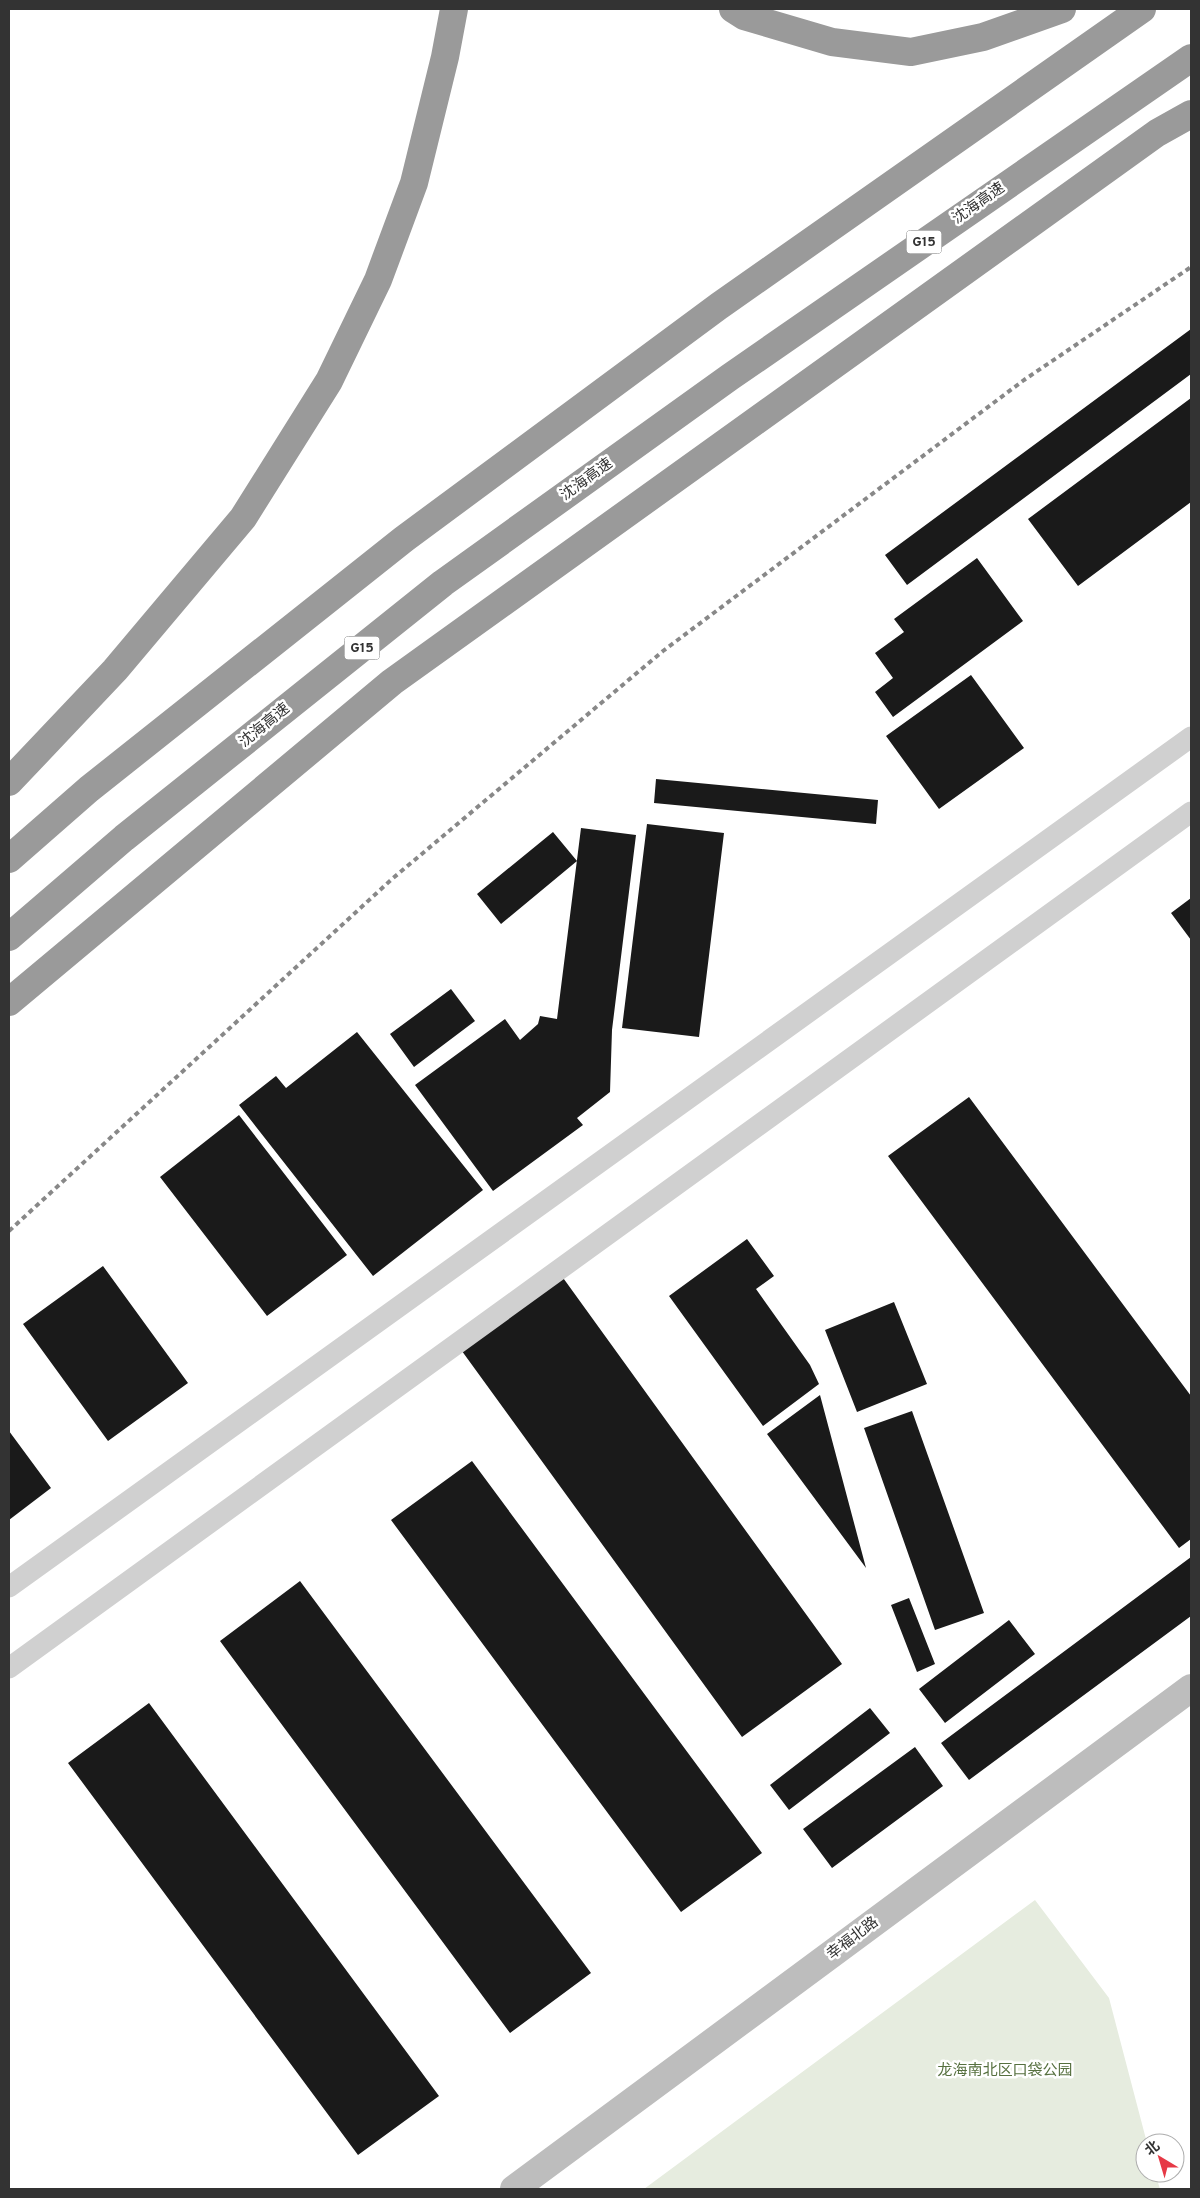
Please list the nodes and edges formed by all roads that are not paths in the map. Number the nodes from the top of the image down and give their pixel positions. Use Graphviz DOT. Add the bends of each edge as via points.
graph roads {
  1 [pos="454,9"];
  2 [pos="733,9"];
  3 [pos="1062,9"];
  4 [pos="1142,9"];
  5 [pos="1191,58"];
  6 [pos="1191,114"];
  7 [pos="1191,737"];
  8 [pos="9,782"];
  9 [pos="1191,812"];
  10 [pos="9,859"];
  11 [pos="9,937"];
  12 [pos="9,1002"];
  13 [pos="9,1587"];
  14 [pos="9,1668"];
  15 [pos="1191,1688"];
  16 [pos="514,2189"];
  1 -- 8 [label="highway" via="414,183 378,280 329,381 243,518 115,670"];
  2 -- 3 [label="highway" via="744,16 832,42 911,52 983,37"];
  4 -- 10 [label="highway" via="719,306 404,539 89,789"];
  5 -- 11 [label="highway, 沈海高速 / G15" via="730,377 443,583 124,838"];
  6 -- 12 [label="highway" via="1157,133 392,682"];
  7 -- 13 [label="lane"];
  9 -- 14 [label="lane"];
  15 -- 16 [label="main road, 幸福北路"];
}
